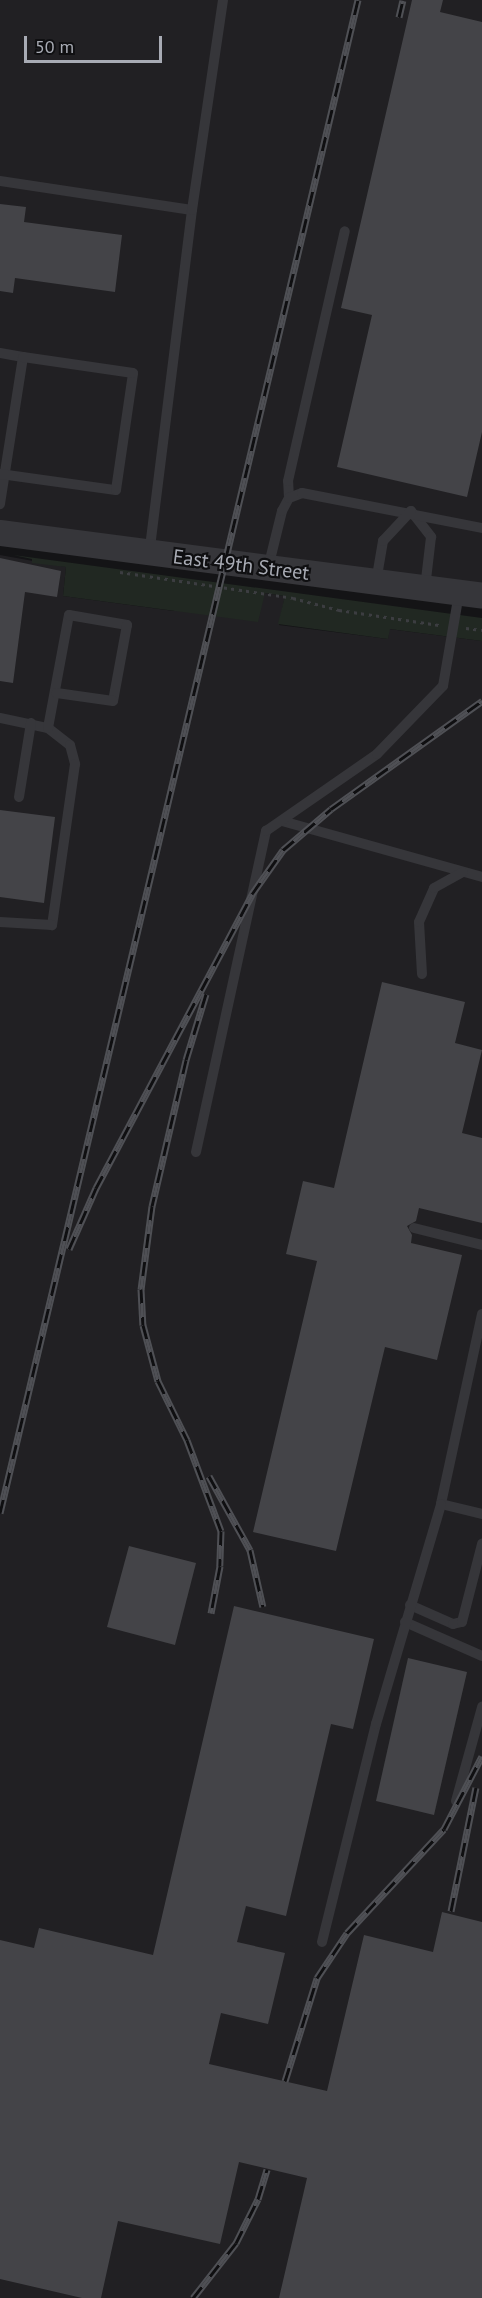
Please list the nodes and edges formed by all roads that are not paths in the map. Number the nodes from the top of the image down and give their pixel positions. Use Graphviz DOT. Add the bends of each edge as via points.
graph roads {
  1 [pos="223,0"];
  2 [pos="0,181"];
  3 [pos="192,210"];
  4 [pos="345,231"];
  5 [pos="0,353"];
  6 [pos="23,357"];
  7 [pos="2,474"];
  8 [pos="289,498"];
  9 [pos="0,504"];
  10 [pos="411,512"];
  11 [pos="482,528"];
  12 [pos="0,533"];
  13 [pos="149,553"];
  14 [pos="268,568"];
  15 [pos="376,582"];
  16 [pos="425,588"];
  17 [pos="471,595"];
  18 [pos="57,693"];
  19 [pos="0,718"];
  20 [pos="31,723"];
  21 [pos="48,728"];
  22 [pos="19,797"];
  23 [pos="282,821"];
  24 [pos="463,872"];
  25 [pos="482,877"];
  26 [pos="0,922"];
  27 [pos="422,974"];
  28 [pos="196,1152"];
  29 [pos="414,1228"];
  30 [pos="482,1245"];
  31 [pos="482,1314"];
  32 [pos="441,1504"];
  33 [pos="482,1514"];
  34 [pos="482,1544"];
  35 [pos="410,1605"];
  36 [pos="405,1622"];
  37 [pos="482,1656"];
  38 [pos="482,1707"];
  39 [pos="456,1801"];
  40 [pos="322,1942"];
  1 -- 3 [label="lane"];
  2 -- 3 [label="lane"];
  3 -- 13 [label="lane"];
  4 -- 8 [label="lane" via="288,481"];
  5 -- 6 [label="lane"];
  6 -- 7 [label="lane"];
  6 -- 7 [label="lane" via="133,373 116,490"];
  7 -- 9 [label="lane"];
  8 -- 10 [label="lane" via="302,494"];
  8 -- 14 [label="lane"];
  10 -- 11 [label="lane"];
  10 -- 15 [label="lane" via="383,541"];
  10 -- 16 [label="lane" via="431,537"];
  12 -- 13 [label="street, East 49th Street"];
  13 -- 14 [label="street, East 49th Street"];
  14 -- 15 [label="street, East 49th Street"];
  15 -- 16 [label="street, East 49th Street"];
  16 -- 17 [label="street, East 49th Street"];
  17 -- 23 [label="lane" via="454,627 443,686 377,754"];
  18 -- 18 [label="lane" via="69,615 126,625 113,701"];
  18 -- 21 [label="lane"];
  19 -- 20 [label="lane"];
  20 -- 21 [label="lane"];
  20 -- 22 [label="lane"];
  21 -- 26 [label="lane" via="70,746 75,764 55,915 52,925 44,927"];
  23 -- 24 [label="lane"];
  23 -- 28 [label="lane" via="266,831"];
  24 -- 25 [label="lane"];
  24 -- 27 [label="lane" via="434,888 419,922"];
  29 -- 30 [label="lane"];
  31 -- 32 [label="lane"];
  32 -- 33 [label="lane"];
  32 -- 35 [label="lane"];
  34 -- 35 [label="lane" via="462,1622 453,1624"];
  35 -- 36 [label="lane"];
  36 -- 37 [label="lane"];
  36 -- 40 [label="lane"];
  38 -- 39 [label="lane"];
}
